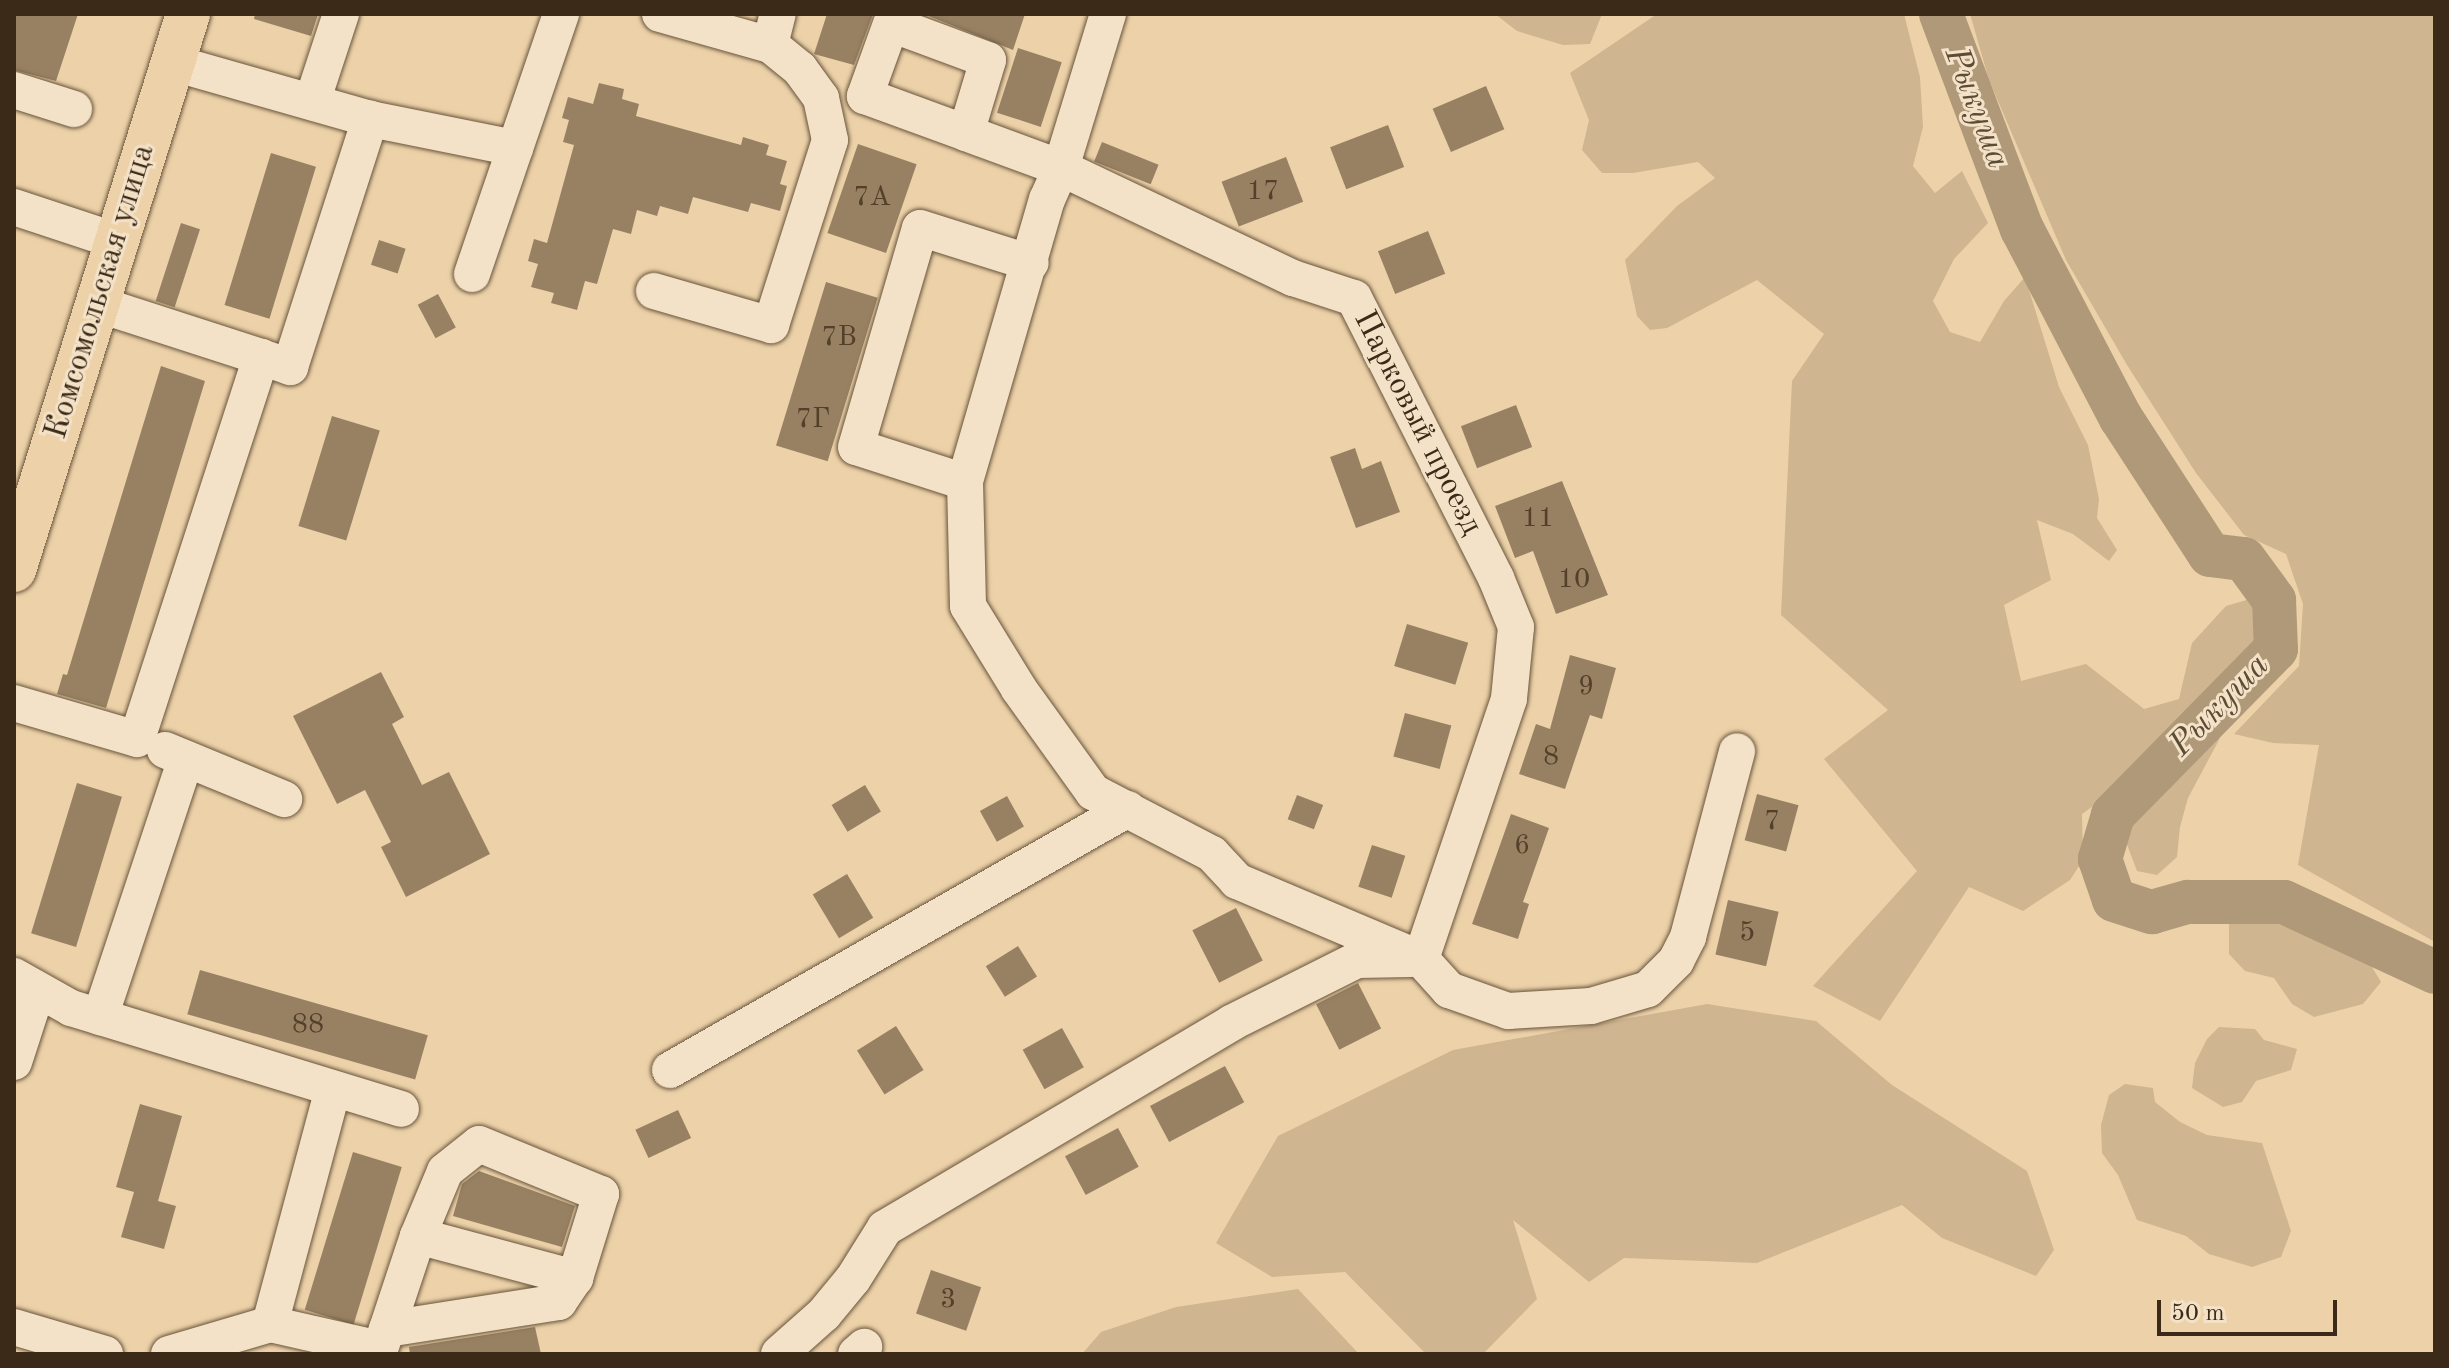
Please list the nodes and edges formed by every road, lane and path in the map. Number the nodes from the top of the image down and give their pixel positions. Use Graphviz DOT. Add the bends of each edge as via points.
graph roads {
  1 [pos="188,14"];
  2 [pos="341,14"];
  3 [pos="561,14"];
  4 [pos="660,14"];
  5 [pos="1108,14"];
  6 [pos="774,29"];
  7 [pos="173,63"];
  8 [pos="14,90"];
  9 [pos="312,102"];
  10 [pos="74,109"];
  11 [pos="370,119"];
  12 [pos="966,133"];
  13 [pos="515,148"];
  14 [pos="1061,168"];
  15 [pos="14,207"];
  16 [pos="117,241"];
  17 [pos="1031,263"];
  18 [pos="472,274"];
  19 [pos="654,291"];
  20 [pos="97,304"];
  21 [pos="261,357"];
  22 [pos="965,482"];
  23 [pos="14,570"];
  24 [pos="14,703"];
  25 [pos="137,739"];
  26 [pos="1737,751"];
  27 [pos="186,759"];
  28 [pos="284,799"];
  29 [pos="1128,809"];
  30 [pos="1421,959"];
  31 [pos="25,983"];
  32 [pos="100,1017"];
  33 [pos="14,1062"];
  34 [pos="670,1070"];
  35 [pos="333,1089"];
  36 [pos="401,1109"];
  37 [pos="418,1236"];
  38 [pos="575,1278"];
  39 [pos="270,1324"];
  40 [pos="14,1327"];
  41 [pos="387,1329"];
  42 [pos="105,1354"];
  43 [pos="169,1354"];
  44 [pos="779,1354"];
  1 -- 7 [label="main road, Комсомольская улица"];
  2 -- 9 [label="street"];
  3 -- 13 [label="street"];
  4 -- 6 [label="street"];
  5 -- 14 [label="street"];
  6 -- 19 [label="street" via="821,98 830,140 771,325"];
  7 -- 9 [label="street"];
  7 -- 16 [label="main road, Комсомольская улица"];
  8 -- 10 [label="street"];
  9 -- 11 [label="street"];
  11 -- 13 [label="street"];
  11 -- 21 [label="street" via="290,367"];
  12 -- 14 [label="street, Парковый проезд"];
  13 -- 18 [label="street"];
  14 -- 17 [label="street" via="1047,199"];
  14 -- 30 [label="street, Парковый проезд" via="1293,278 1354,298 1496,578 1516,627 1509,699"];
  15 -- 16 [label="street"];
  16 -- 20 [label="main road, Комсомольская улица"];
  17 -- 22 [label="street"];
  17 -- 22 [label="street" via="920,228 856,447"];
  20 -- 21 [label="street"];
  20 -- 23 [label="main road, Комсомольская улица"];
  21 -- 25 [label="street"];
  22 -- 29 [label="street" via="968,606 1093,792"];
  24 -- 25 [label="street"];
  25 -- 27 [label="street"];
  26 -- 30 [label="street" via="1688,937 1676,961 1648,989 1591,1006 1508,1011 1449,990"];
  27 -- 28 [label="street"];
  27 -- 32 [label="street"];
  29 -- 30 [label="street" via="1212,854 1237,881"];
  29 -- 34 [label="street"];
  30 -- 44 [label="street" via="1357,960 1259,1009 885,1228 824,1314"];
  31 -- 32 [label="street"];
  31 -- 33 [label="street"];
  32 -- 35 [label="street"];
  35 -- 36 [label="street"];
  35 -- 39 [label="street"];
  37 -- 38 [label="street"];
  37 -- 38 [label="street" via="445,1171 479,1144 601,1194"];
  37 -- 41 [label="street"];
  38 -- 41 [label="street" via="559,1302"];
  39 -- 41 [label="street" via="380,1349"];
  39 -- 43 [label="street"];
  40 -- 42 [label="street"];
}
